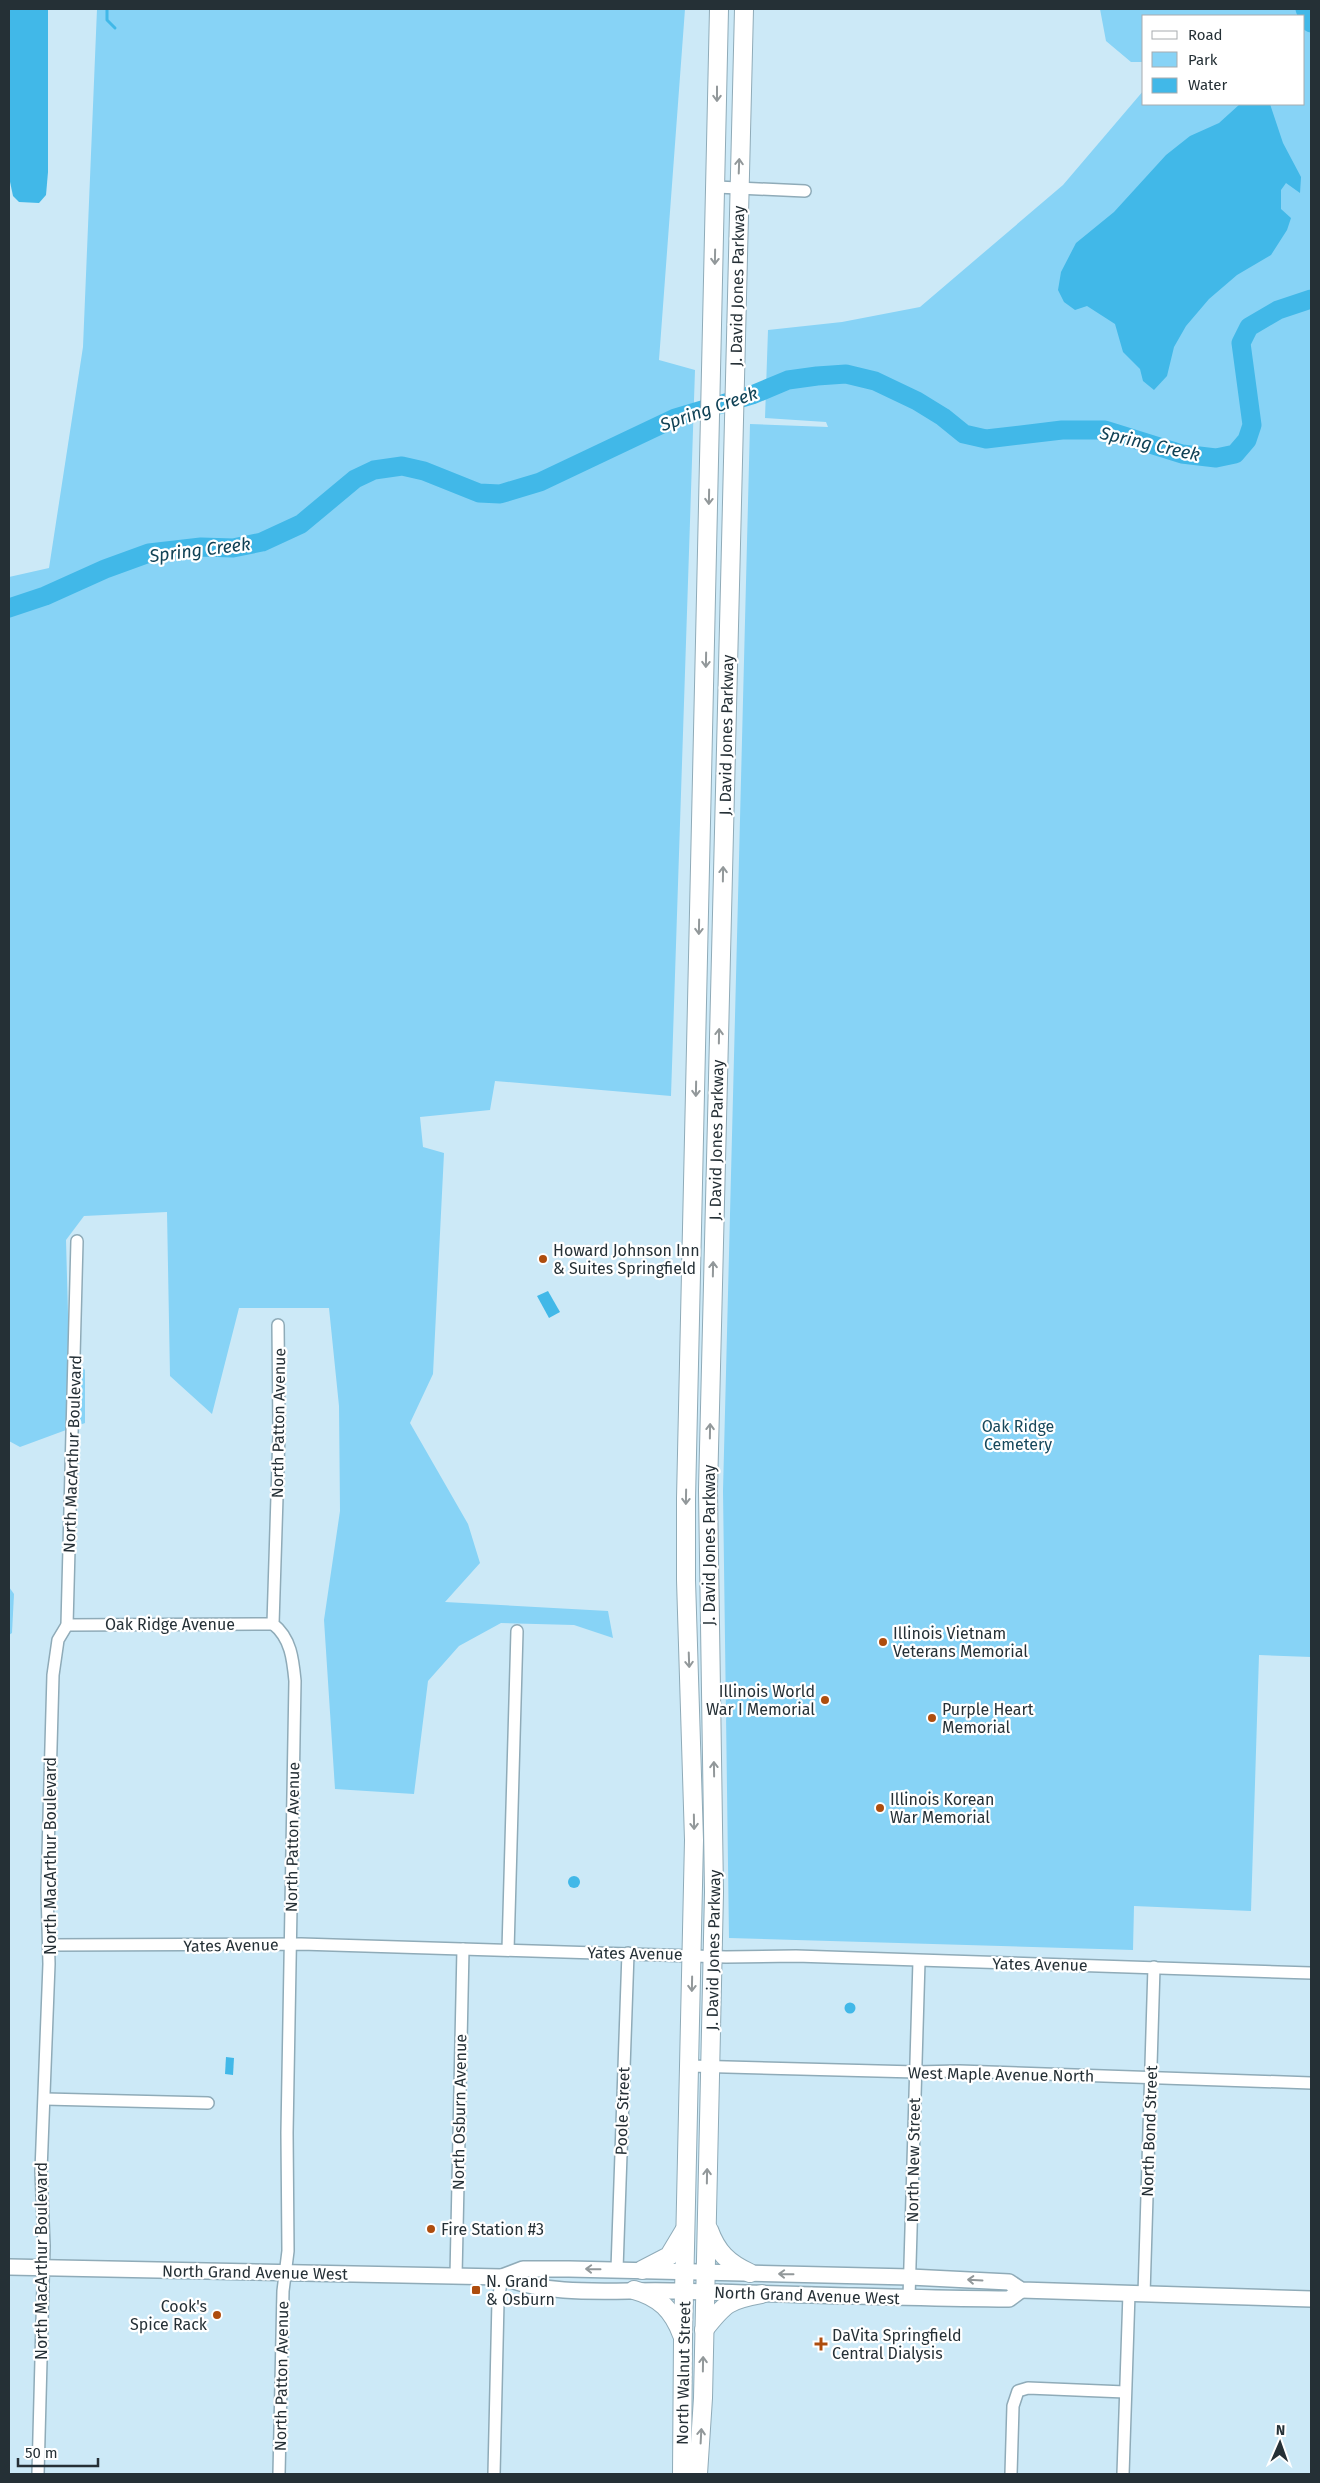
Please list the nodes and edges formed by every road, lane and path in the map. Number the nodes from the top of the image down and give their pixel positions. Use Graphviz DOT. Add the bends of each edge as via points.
graph roads {
  1 [pos="719,9"];
  2 [pos="744,9"];
  3 [pos="717,187"];
  4 [pos="739,188"];
  5 [pos="805,191"];
  6 [pos="77,1241"];
  7 [pos="278,1325"];
  8 [pos="274,1624"];
  9 [pos="66,1625"];
  10 [pos="517,1631"];
  11 [pos="290,1944"];
  12 [pos="49,1945"];
  13 [pos="463,1949"];
  14 [pos="508,1950"];
  15 [pos="628,1953"];
  16 [pos="693,1954"];
  17 [pos="713,1955"];
  18 [pos="919,1961"];
  19 [pos="1154,1967"];
  20 [pos="1311,1973"];
  21 [pos="690,2066"];
  22 [pos="710,2066"];
  23 [pos="916,2072"];
  24 [pos="1150,2078"];
  25 [pos="1311,2083"];
  26 [pos="45,2099"];
  27 [pos="208,2104"];
  28 [pos="706,2225"];
  29 [pos="686,2226"];
  30 [pos="9,2267"];
  31 [pos="43,2268"];
  32 [pos="617,2269"];
  33 [pos="642,2270"];
  34 [pos="685,2271"];
  35 [pos="286,2272"];
  36 [pos="706,2272"];
  37 [pos="750,2273"];
  38 [pos="456,2276"];
  39 [pos="502,2277"];
  40 [pos="910,2277"];
  41 [pos="634,2290"];
  42 [pos="1021,2290"];
  43 [pos="685,2291"];
  44 [pos="705,2292"];
  45 [pos="762,2294"];
  46 [pos="1129,2294"];
  47 [pos="1144,2294"];
  48 [pos="909,2298"];
  49 [pos="1311,2299"];
  50 [pos="704,2330"];
  51 [pos="683,2338"];
  52 [pos="1125,2392"];
  53 [pos="38,2474"];
  54 [pos="279,2474"];
  55 [pos="494,2474"];
  56 [pos="682,2474"];
  57 [pos="698,2474"];
  58 [pos="1011,2474"];
  59 [pos="1123,2474"];
  1 -- 3 [label="main road, J. David Jones Parkway, one-way"];
  4 -- 2 [label="main road, J. David Jones Parkway, one-way"];
  3 -- 4 [label="street"];
  3 -- 16 [label="main road, J. David Jones Parkway, one-way" via="686,1499 694,1794"];
  4 -- 5 [label="street"];
  17 -- 4 [label="main road, J. David Jones Parkway, one-way" via="708,1490"];
  6 -- 9 [label="street, North MacArthur Boulevard"];
  7 -- 8 [label="street, North Patton Avenue"];
  8 -- 9 [label="street, Oak Ridge Avenue"];
  8 -- 11 [label="street, North Patton Avenue" via="282,1631 289,1646 295,1681"];
  9 -- 12 [label="street, North MacArthur Boulevard" via="58,1640 54,1662 47,1889"];
  10 -- 14 [label="street"];
  11 -- 12 [label="street, Yates Avenue"];
  11 -- 13 [label="street, Yates Avenue"];
  11 -- 35 [label="street, North Patton Avenue"];
  12 -- 26 [label="street, North MacArthur Boulevard"];
  13 -- 14 [label="street, Yates Avenue"];
  13 -- 38 [label="street, North Osburn Avenue"];
  14 -- 15 [label="street, Yates Avenue"];
  15 -- 16 [label="street, Yates Avenue"];
  15 -- 32 [label="street, Poole Street"];
  16 -- 17 [label="street, Yates Avenue"];
  16 -- 21 [label="main road, J. David Jones Parkway, one-way"];
  17 -- 18 [label="street, Yates Avenue"];
  17 -- 22 [label="main road, J. David Jones Parkway"];
  18 -- 19 [label="street, Yates Avenue"];
  18 -- 23 [label="street, North New Street"];
  19 -- 20 [label="street, Yates Avenue"];
  19 -- 24 [label="street, North Bond Street"];
  21 -- 22 [label="street, West Maple Avenue North"];
  21 -- 29 [label="main road, J. David Jones Parkway"];
  22 -- 23 [label="street, West Maple Avenue North"];
  28 -- 22 [label="main road, J. David Jones Parkway, one-way"];
  23 -- 24 [label="street, West Maple Avenue North"];
  23 -- 40 [label="street, North New Street"];
  24 -- 25 [label="street, West Maple Avenue North"];
  24 -- 47 [label="street, North Bond Street"];
  26 -- 27 [label="street"];
  26 -- 31 [label="street, North MacArthur Boulevard" via="41,2171"];
  28 -- 36 [label="main road, J. David Jones Parkway"];
  28 -- 37 [label="main road" via="718,2251 731,2263"];
  29 -- 33 [label="main road" via="669,2256"];
  29 -- 34 [label="main road, J. David Jones Parkway"];
  30 -- 31 [label="main road, North Grand Avenue West"];
  31 -- 35 [label="main road, North Grand Avenue West"];
  31 -- 53 [label="street, North MacArthur Boulevard"];
  32 -- 33 [label="main road, North Grand Avenue West"];
  32 -- 39 [label="main road, North Grand Avenue West, one-way" via="523,2269"];
  33 -- 34 [label="main road, North Grand Avenue West"];
  34 -- 36 [label="main road, North Grand Avenue West"];
  34 -- 43 [label="main road, North Walnut Street"];
  35 -- 38 [label="main road, North Grand Avenue West"];
  35 -- 54 [label="street, North Patton Avenue"];
  36 -- 37 [label="main road, North Grand Avenue West"];
  36 -- 44 [label="main road, North Walnut Street"];
  40 -- 37 [label="main road, North Grand Avenue West, one-way"];
  38 -- 39 [label="main road, North Grand Avenue West"];
  39 -- 41 [label="main road, North Grand Avenue West" via="523,2285 549,2288"];
  39 -- 55 [label="street" via="498,2301"];
  42 -- 40 [label="main road, North Grand Avenue West, one-way" via="1009,2282"];
  40 -- 48 [label="street, North New Street"];
  41 -- 43 [label="main road, North Grand Avenue West"];
  41 -- 51 [label="main road" via="668,2308"];
  42 -- 46 [label="main road, North Grand Avenue West"];
  42 -- 48 [label="main road, North Grand Avenue West" via="1009,2299"];
  43 -- 44 [label="main road, North Grand Avenue West"];
  43 -- 51 [label="main road, North Walnut Street"];
  44 -- 45 [label="main road, North Grand Avenue West"];
  44 -- 50 [label="main road, North Walnut Street"];
  45 -- 48 [label="main road, North Grand Avenue West"];
  45 -- 50 [label="main road" via="731,2301 718,2311"];
  46 -- 47 [label="main road, North Grand Avenue West"];
  46 -- 52 [label="street"];
  47 -- 49 [label="main road, North Grand Avenue West"];
  57 -- 50 [label="main road, North Walnut Street, one-way"];
  51 -- 56 [label="main road, North Walnut Street"];
  52 -- 58 [label="street" via="1028,2388 1018,2391 1013,2406"];
  52 -- 59 [label="street"];
}
